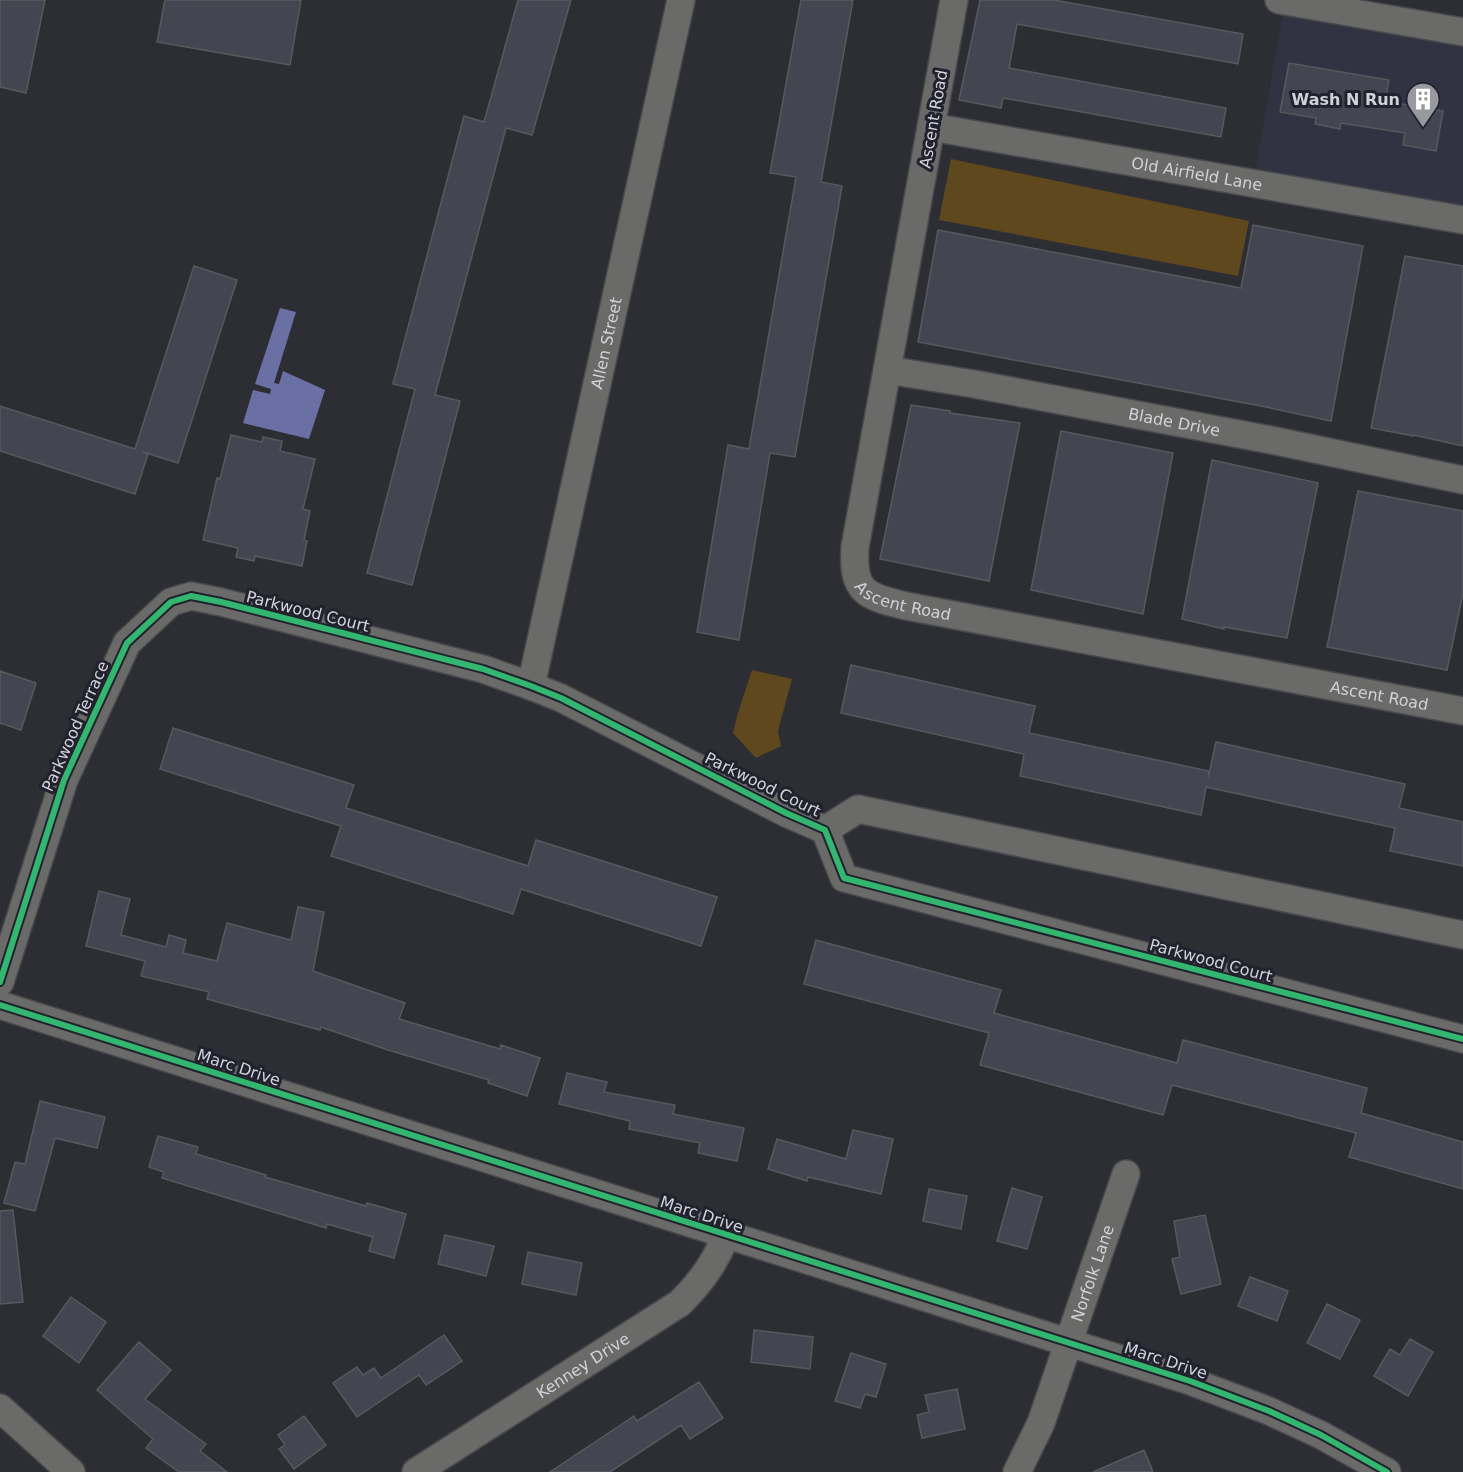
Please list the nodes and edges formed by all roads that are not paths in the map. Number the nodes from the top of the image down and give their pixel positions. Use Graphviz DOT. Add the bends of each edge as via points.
graph roads {
  1 [pos="681,0"];
  2 [pos="954,0"];
  3 [pos="1279,0"];
  4 [pos="1463,32"];
  5 [pos="931,127"];
  6 [pos="1463,220"];
  7 [pos="887,370"];
  8 [pos="1463,480"];
  9 [pos="171,602"];
  10 [pos="531,686"];
  11 [pos="1463,711"];
  12 [pos="825,830"];
  13 [pos="1463,935"];
  14 [pos="0,981"];
  15 [pos="0,1005"];
  16 [pos="1463,1039"];
  17 [pos="1126,1174"];
  18 [pos="726,1236"];
  19 [pos="1068,1343"];
  20 [pos="0,1408"];
  21 [pos="71,1472"];
  22 [pos="416,1472"];
  23 [pos="1017,1472"];
  24 [pos="1387,1472"];
  1 -- 10 [label="street, Allen Street"];
  2 -- 5 [label="street, Ascent Road"];
  3 -- 4 [label="street"];
  5 -- 6 [label="street, Old Airfield Lane"];
  5 -- 7 [label="street, Ascent Road"];
  7 -- 8 [label="street, Blade Drive" via="1271,440"];
  7 -- 11 [label="street, Ascent Road" via="855,547 858,585 872,597"];
  9 -- 10 [label="street, Parkwood Court" via="190,596 221,602 483,669"];
  9 -- 14 [label="street, Parkwood Terrace" via="127,643 64,780"];
  10 -- 12 [label="street, Parkwood Court"];
  12 -- 13 [label="street, Parkwood Court" via="858,808"];
  12 -- 16 [label="street, Parkwood Court" via="844,878"];
  15 -- 18 [label="street, Marc Drive"];
  17 -- 19 [label="street, Norfolk Lane"];
  18 -- 19 [label="street, Marc Drive"];
  18 -- 22 [label="street, Kenney Drive" via="701,1282 680,1303"];
  19 -- 23 [label="street, Norfolk Lane" via="1041,1423"];
  19 -- 24 [label="street, Marc Drive" via="1190,1381 1269,1411"];
  20 -- 21 [label="street"];
}
